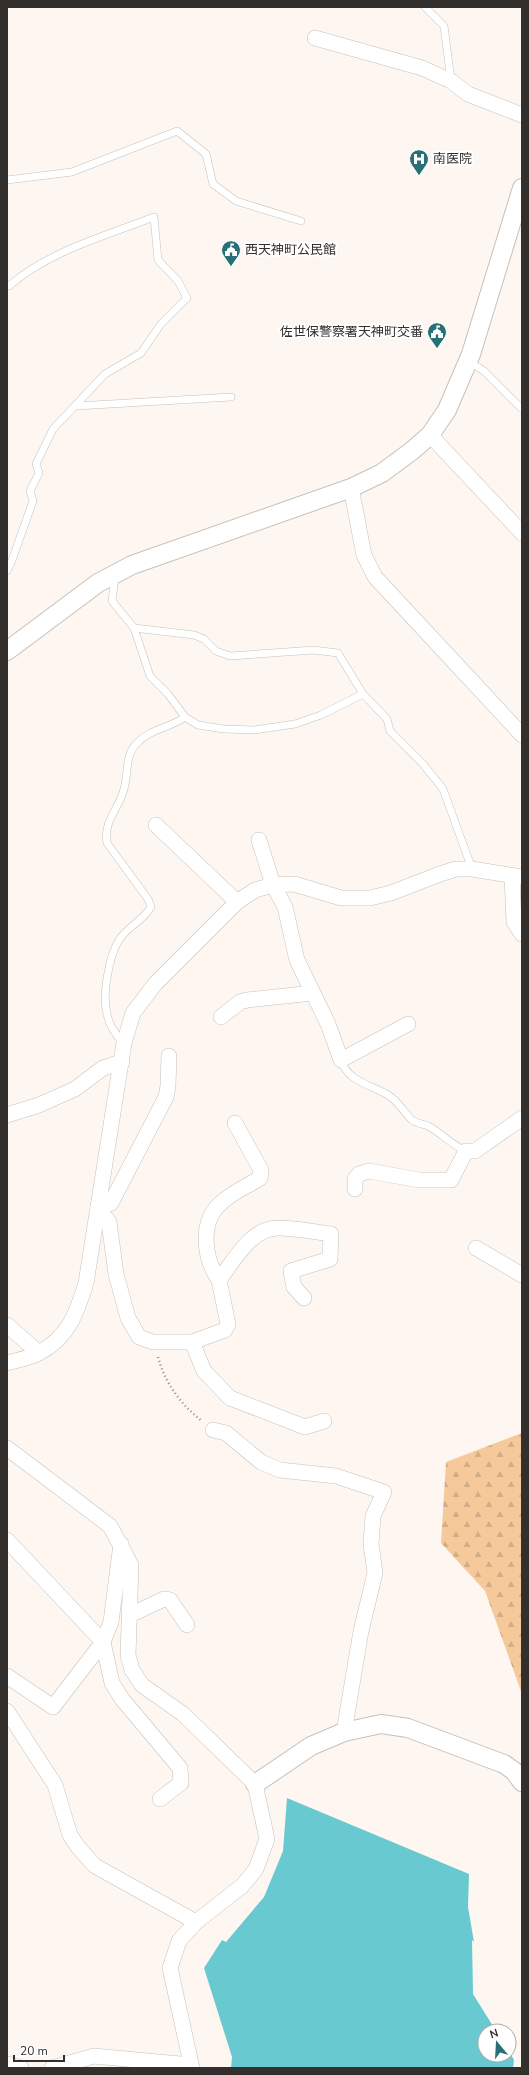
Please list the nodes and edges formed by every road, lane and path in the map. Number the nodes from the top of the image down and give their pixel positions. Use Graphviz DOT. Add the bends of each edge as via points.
graph roads {
  1 [pos="425,7"];
  2 [pos="315,38"];
  3 [pos="451,81"];
  4 [pos="522,115"];
  5 [pos="7,180"];
  6 [pos="522,188"];
  7 [pos="301,221"];
  8 [pos="9,286"];
  9 [pos="468,361"];
  10 [pos="230,398"];
  11 [pos="76,406"];
  12 [pos="522,409"];
  13 [pos="430,435"];
  14 [pos="351,488"];
  15 [pos="522,533"];
  16 [pos="7,571"];
  17 [pos="115,574"];
  18 [pos="134,628"];
  19 [pos="7,651"];
  20 [pos="363,694"];
  21 [pos="185,717"];
  22 [pos="522,735"];
  23 [pos="156,825"];
  24 [pos="259,840"];
  25 [pos="472,869"];
  26 [pos="517,876"];
  27 [pos="273,885"];
  28 [pos="237,902"];
  29 [pos="522,934"];
  30 [pos="313,993"];
  31 [pos="221,1017"];
  32 [pos="408,1024"];
  33 [pos="124,1043"];
  34 [pos="169,1056"];
  35 [pos="341,1060"];
  36 [pos="122,1062"];
  37 [pos="7,1116"];
  38 [pos="522,1118"];
  39 [pos="235,1123"];
  40 [pos="466,1151"];
  41 [pos="355,1189"];
  42 [pos="98,1208"];
  43 [pos="476,1248"];
  44 [pos="522,1275"];
  45 [pos="219,1280"];
  46 [pos="304,1298"];
  47 [pos="7,1326"];
  48 [pos="153,1342"];
  49 [pos="192,1342"];
  50 [pos="39,1353"];
  51 [pos="7,1364"];
  52 [pos="324,1421"];
  53 [pos="213,1430"];
  54 [pos="7,1448"];
  55 [pos="7,1540"];
  56 [pos="121,1544"];
  57 [pos="130,1616"];
  58 [pos="187,1625"];
  59 [pos="103,1642"];
  60 [pos="7,1676"];
  61 [pos="7,1711"];
  62 [pos="344,1732"];
  63 [pos="522,1782"];
  64 [pos="255,1784"];
  65 [pos="160,1799"];
  66 [pos="196,1922"];
  67 [pos="7,2064"];
  68 [pos="192,2067"];
  69 [pos="21,2068"];
  70 [pos="52,2068"];
  1 -- 3 [label="lane" via="444,26"];
  2 -- 3 [label="street" via="422,68"];
  3 -- 4 [label="street" via="468,94"];
  5 -- 7 [label="lane" via="72,172 177,131 206,154 213,184 236,201"];
  6 -- 9 [label="street"];
  8 -- 11 [label="lane" via="19,276 57,255 154,217 158,260 178,281 187,298 161,324 141,353 105,374"];
  9 -- 12 [label="lane" via="484,371"];
  9 -- 13 [label="street" via="447,410"];
  10 -- 11 [label="lane"];
  11 -- 16 [label="lane" via="54,429 36,464 40,473 30,491 33,501"];
  13 -- 14 [label="street" via="382,473"];
  13 -- 15 [label="street"];
  14 -- 17 [label="street" via="132,565"];
  14 -- 22 [label="street" via="364,555 375,577"];
  17 -- 18 [label="lane" via="112,601"];
  17 -- 19 [label="street" via="98,583"];
  18 -- 20 [label="lane" via="194,635 204,639 216,651 230,656 314,650 338,653"];
  18 -- 21 [label="lane" via="150,676 168,694"];
  20 -- 21 [label="lane" via="295,724 254,730 198,725"];
  20 -- 25 [label="lane" via="387,719 390,731 443,789"];
  21 -- 33 [label="lane" via="149,733 136,743 127,758 124,789 105,834 107,843 148,899 151,907 147,914 119,938 111,955 105,1001 107,1015 114,1033"];
  23 -- 28 [label="street"];
  24 -- 27 [label="street"];
  25 -- 26 [label="street"];
  25 -- 27 [label="street" via="456,869 370,898 341,898 294,884"];
  26 -- 29 [label="street" via="514,922"];
  27 -- 28 [label="street" via="255,890"];
  27 -- 30 [label="street" via="285,907 294,950"];
  28 -- 33 [label="street" via="155,984 133,1013"];
  30 -- 31 [label="street" via="240,1002"];
  30 -- 35 [label="street"];
  32 -- 35 [label="street"];
  33 -- 36 [label="street"];
  34 -- 42 [label="street" via="166,1097 111,1203"];
  35 -- 40 [label="lane" via="343,1066 355,1078 391,1097 405,1109 412,1120 429,1126 457,1148"];
  36 -- 37 [label="street" via="103,1068 75,1089 39,1106"];
  36 -- 42 [label="street" via="112,1108 108,1154"];
  38 -- 40 [label="street" via="474,1151"];
  39 -- 45 [label="street" via="261,1170 260,1178 220,1203 210,1217 205,1240 214,1272"];
  40 -- 41 [label="street" via="451,1180 419,1180 369,1171 359,1174 355,1179"];
  42 -- 48 [label="street" via="109,1222 116,1274 128,1318 139,1337"];
  42 -- 50 [label="street" via="86,1283 77,1313 60,1338"];
  43 -- 44 [label="street"];
  45 -- 46 [label="street" via="250,1240 263,1230 278,1227 331,1234 330,1259 291,1271 294,1287"];
  45 -- 49 [label="street" via="228,1324 225,1330"];
  47 -- 50 [label="street"];
  48 -- 49 [label="street"];
  48 -- 53 [label="path" via="162,1371 174,1392 193,1414"];
  49 -- 52 [label="street" via="204,1370 230,1398 305,1427"];
  50 -- 51 [label="street"];
  53 -- 62 [label="street" via="226,1432 260,1462 280,1470 336,1476 384,1492 373,1516 371,1544 375,1573 361,1631"];
  54 -- 56 [label="street" via="110,1526"];
  55 -- 59 [label="street"];
  56 -- 57 [label="street" via="131,1565"];
  56 -- 59 [label="street" via="111,1622"];
  57 -- 58 [label="street" via="164,1599 170,1600"];
  57 -- 64 [label="street" via="128,1655 132,1670 142,1685 183,1714"];
  59 -- 60 [label="street" via="53,1707"];
  59 -- 65 [label="street" via="112,1683 180,1768 181,1783"];
  61 -- 66 [label="street" via="55,1785 70,1834 78,1847 96,1866"];
  62 -- 63 [label="street" via="381,1724 408,1728 504,1764 514,1771"];
  62 -- 64 [label="street" via="311,1746"];
  64 -- 66 [label="street" via="267,1839 256,1869 242,1886"];
  66 -- 68 [label="street" via="179,1941 170,1968"];
  67 -- 69 [label="street"];
  68 -- 70 [label="street" via="94,2056"];
}
